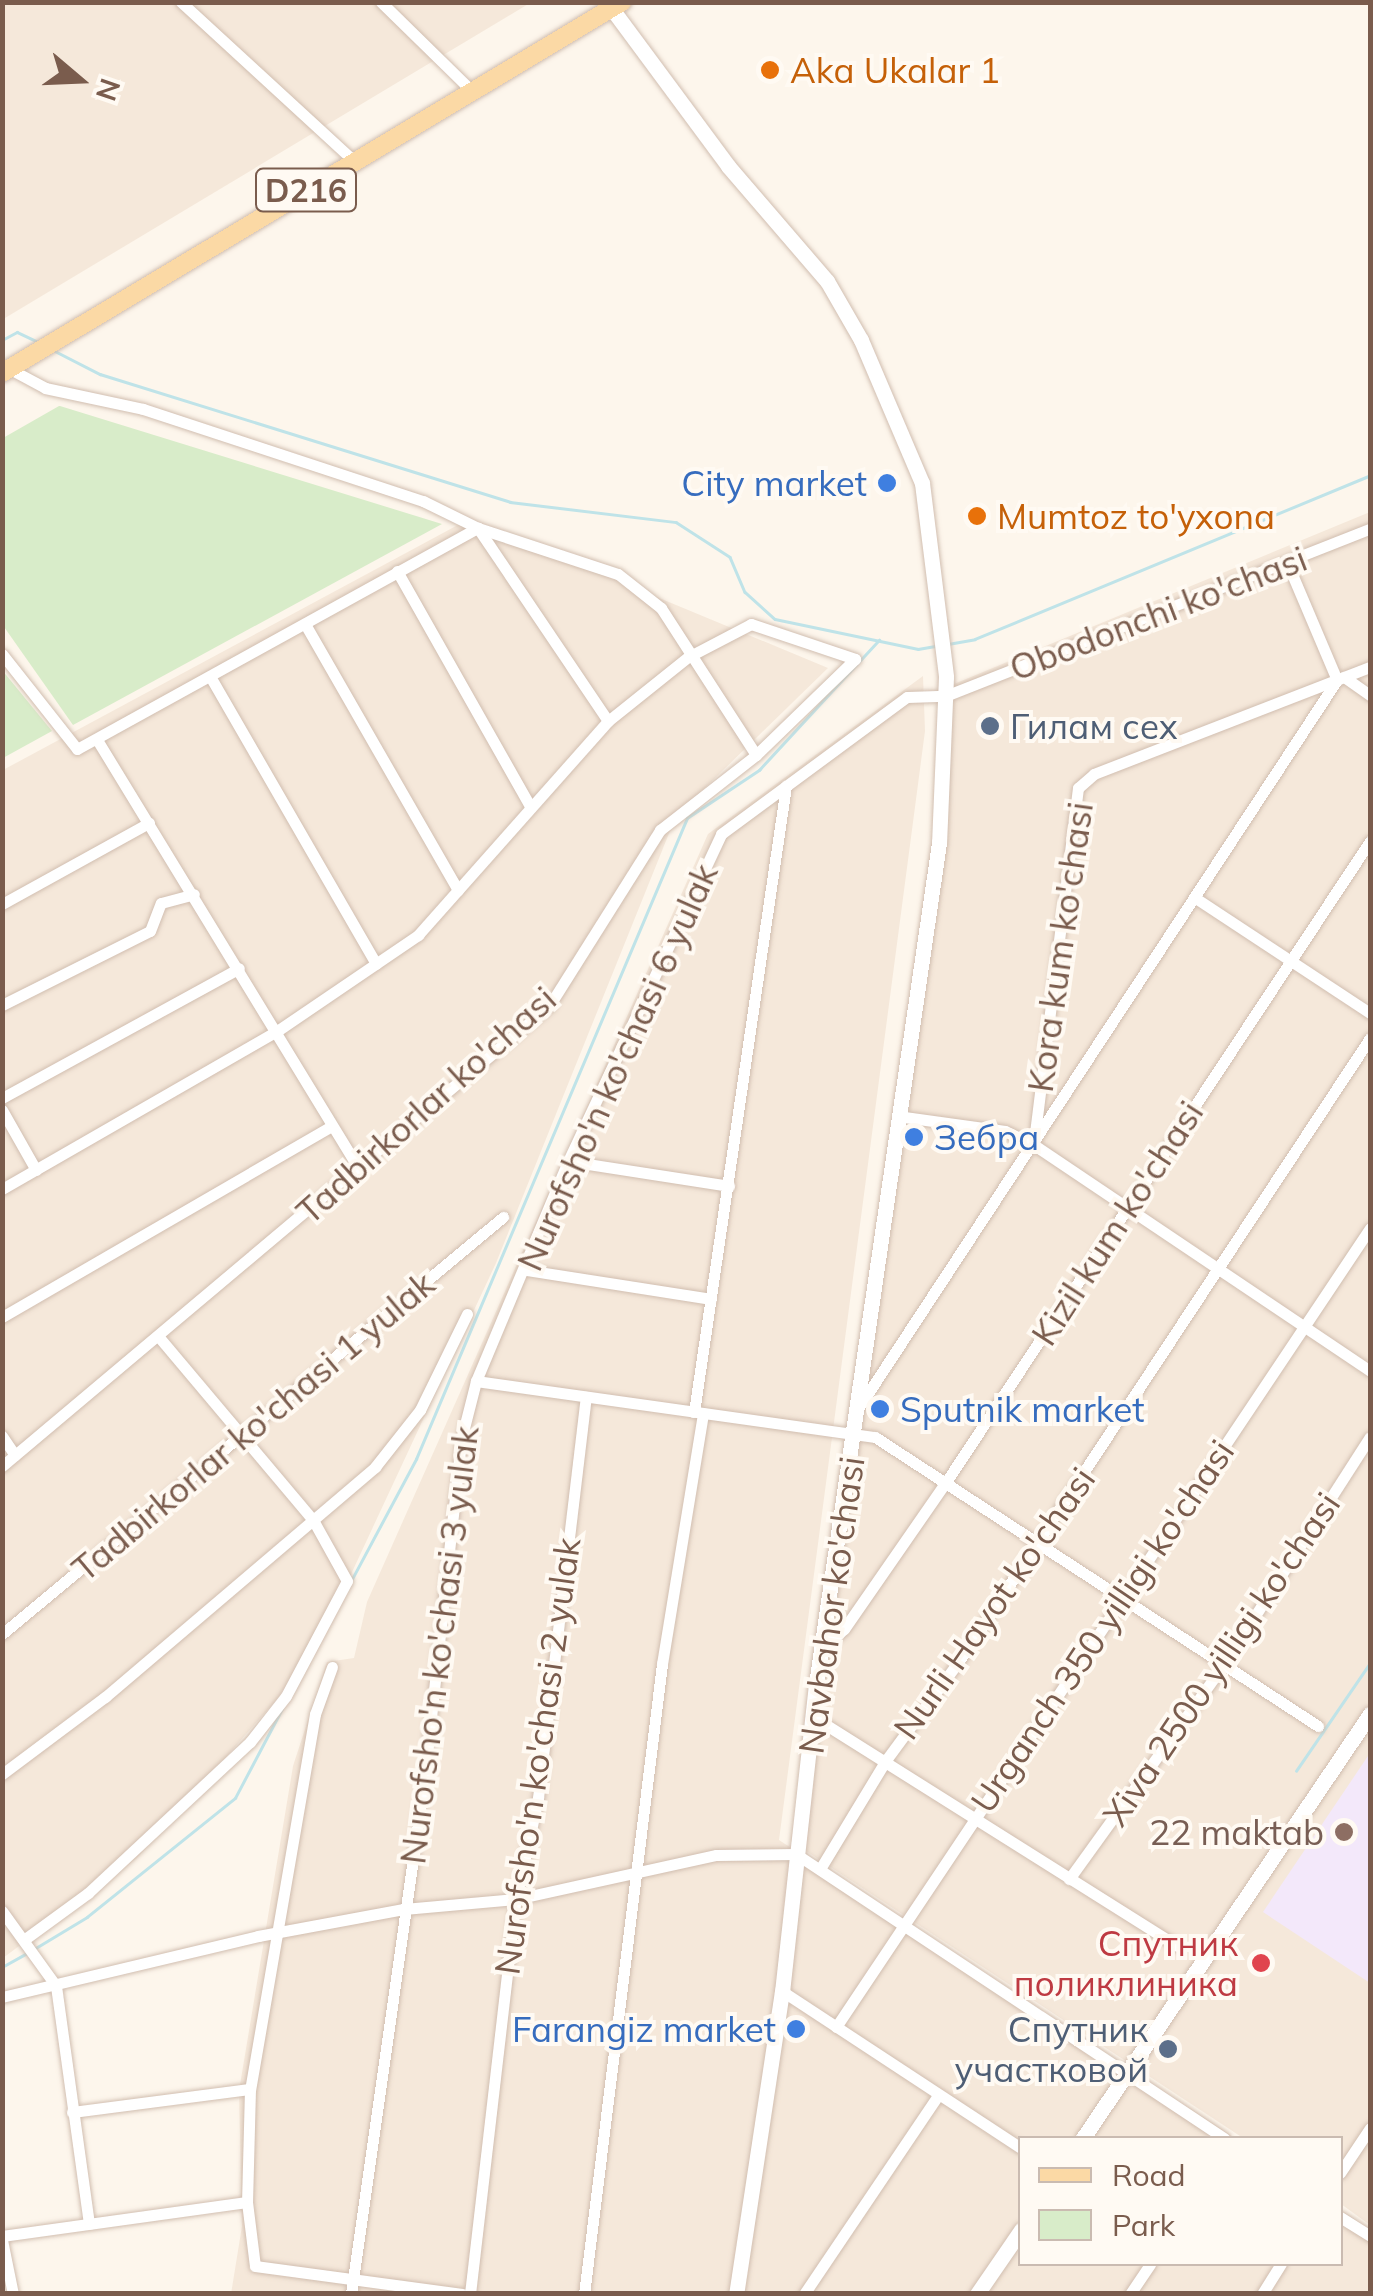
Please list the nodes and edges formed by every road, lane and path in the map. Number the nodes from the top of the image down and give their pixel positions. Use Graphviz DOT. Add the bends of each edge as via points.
graph roads {
  1 [pos="181,2"];
  2 [pos="382,2"];
  3 [pos="616,5"];
  4 [pos="472,92"];
  5 [pos="354,160"];
  6 [pos="6,371"];
  7 [pos="478,528"];
  8 [pos="1370,529"];
  9 [pos="1287,562"];
  10 [pos="397,571"];
  11 [pos="305,624"];
  12 [pos="2,654"];
  13 [pos="688,656"];
  14 [pos="1370,667"];
  15 [pos="211,678"];
  16 [pos="1340,679"];
  17 [pos="1370,694"];
  18 [pos="945,696"];
  19 [pos="608,721"];
  20 [pos="99,742"];
  21 [pos="756,755"];
  22 [pos="786,786"];
  23 [pos="530,806"];
  24 [pos="149,823"];
  25 [pos="1370,840"];
  26 [pos="458,890"];
  27 [pos="194,894"];
  28 [pos="1197,899"];
  29 [pos="2,904"];
  30 [pos="1290,960"];
  31 [pos="376,964"];
  32 [pos="239,968"];
  33 [pos="2,1005"];
  34 [pos="1370,1012"];
  35 [pos="277,1031"];
  36 [pos="1370,1038"];
  37 [pos="2,1098"];
  38 [pos="2,1110"];
  39 [pos="897,1116"];
  40 [pos="332,1126"];
  41 [pos="1034,1145"];
  42 [pos="568,1161"];
  43 [pos="358,1168"];
  44 [pos="36,1170"];
  45 [pos="729,1186"];
  46 [pos="2,1189"];
  47 [pos="1127,1208"];
  48 [pos="503,1217"];
  49 [pos="1370,1228"];
  50 [pos="526,1270"];
  51 [pos="1220,1270"];
  52 [pos="712,1299"];
  53 [pos="467,1314"];
  54 [pos="2,1317"];
  55 [pos="1304,1326"];
  56 [pos="158,1336"];
  57 [pos="1370,1371"];
  58 [pos="476,1381"];
  59 [pos="586,1397"];
  60 [pos="859,1408"];
  61 [pos="698,1413"];
  62 [pos="855,1434"];
  63 [pos="242,1435"];
  64 [pos="2,1436"];
  65 [pos="1370,1438"];
  66 [pos="15,1456"];
  67 [pos="2,1466"];
  68 [pos="948,1479"];
  69 [pos="313,1520"];
  70 [pos="1040,1539"];
  71 [pos="1124,1594"];
  72 [pos="2,1634"];
  73 [pos="822,1649"];
  74 [pos="1226,1661"];
  75 [pos="332,1667"];
  76 [pos="1370,1714"];
  77 [pos="812,1716"];
  78 [pos="1318,1726"];
  79 [pos="886,1760"];
  80 [pos="2,1774"];
  81 [pos="974,1816"];
  82 [pos="796,1854"];
  83 [pos="820,1869"];
  84 [pos="636,1872"];
  85 [pos="1069,1879"];
  86 [pos="516,1899"];
  87 [pos="404,1910"];
  88 [pos="2,1911"];
  89 [pos="901,1924"];
  90 [pos="272,1934"];
  91 [pos="1177,1946"];
  92 [pos="31,1948"];
  93 [pos="56,1986"];
  94 [pos="782,1992"];
  95 [pos="2,1997"];
  96 [pos="836,2027"];
  97 [pos="1127,2074"];
  98 [pos="250,2089"];
  99 [pos="938,2095"];
  100 [pos="72,2112"];
  101 [pos="1370,2128"];
  102 [pos="1084,2136"];
  103 [pos="1221,2136"];
  104 [pos="1018,2147"];
  105 [pos="1343,2168"];
  106 [pos="246,2202"];
  107 [pos="1343,2219"];
  108 [pos="89,2224"];
  109 [pos="1018,2233"];
  110 [pos="1370,2236"];
  111 [pos="2,2238"];
  112 [pos="1149,2266"];
  113 [pos="1280,2266"];
  114 [pos="352,2287"];
  115 [pos="13,2294"];
  116 [pos="462,2294"];
  117 [pos="470,2294"];
  118 [pos="584,2294"];
  119 [pos="736,2294"];
  120 [pos="804,2294"];
  121 [pos="977,2294"];
  122 [pos="1130,2294"];
  123 [pos="1262,2294"];
  1 -- 5 [label="street"];
  2 -- 4 [label="street"];
  3 -- 4 [label="main road, D216"];
  3 -- 18 [label="main road, Navbahor ko'chasi" via="728,166 826,281 860,340 922,483"];
  4 -- 5 [label="main road, D216"];
  5 -- 6 [label="main road, D216"];
  6 -- 7 [label="street" via="45,388 143,408 423,501"];
  7 -- 10 [label="street"];
  7 -- 13 [label="street" via="618,574 661,608"];
  7 -- 19 [label="street"];
  8 -- 9 [label="street, Obodonchi ko'chasi"];
  9 -- 16 [label="street"];
  9 -- 18 [label="street, Obodonchi ko'chasi"];
  10 -- 11 [label="street"];
  10 -- 23 [label="street"];
  11 -- 15 [label="street"];
  11 -- 26 [label="street"];
  12 -- 20 [label="street" via="77,749"];
  13 -- 19 [label="street"];
  13 -- 21 [label="street"];
  13 -- 21 [label="street, Tadbirkorlar ko'chasi" via="751,624 856,658"];
  14 -- 16 [label="street, Kora kum ko'chasi"];
  15 -- 20 [label="street"];
  15 -- 31 [label="street"];
  16 -- 17 [label="street"];
  16 -- 28 [label="street, Kora kum ko'chasi"];
  16 -- 41 [label="street, Kora kum ko'chasi" via="1094,774 1078,788"];
  18 -- 22 [label="street, Nurofsho'n ko'chasi 6 yulak" via="907,697"];
  18 -- 39 [label="main road, Navbahor ko'chasi" via="939,843"];
  19 -- 23 [label="street"];
  20 -- 24 [label="street"];
  21 -- 43 [label="street, Tadbirkorlar ko'chasi" via="660,830 549,1006"];
  22 -- 42 [label="street, Nurofsho'n ko'chasi 6 yulak" via="721,834"];
  22 -- 45 [label="street"];
  23 -- 26 [label="street"];
  24 -- 27 [label="street"];
  24 -- 29 [label="street"];
  25 -- 30 [label="street, Kizil kum ko'chasi"];
  26 -- 31 [label="street" via="418,935"];
  27 -- 32 [label="street"];
  27 -- 33 [label="street" via="161,903 150,931"];
  28 -- 30 [label="street"];
  28 -- 41 [label="street, Kora kum ko'chasi"];
  30 -- 34 [label="street"];
  30 -- 47 [label="street, Kizil kum ko'chasi"];
  31 -- 35 [label="street"];
  32 -- 35 [label="street"];
  32 -- 37 [label="street"];
  35 -- 40 [label="street"];
  35 -- 44 [label="street"];
  36 -- 51 [label="street, Nurli Hayot ko'chasi"];
  38 -- 44 [label="street"];
  39 -- 41 [label="street" via="1005,1131"];
  39 -- 60 [label="main road, Navbahor ko'chasi"];
  40 -- 43 [label="street"];
  40 -- 54 [label="street"];
  41 -- 47 [label="street"];
  41 -- 60 [label="street, Kora kum ko'chasi"];
  42 -- 45 [label="street"];
  42 -- 50 [label="street, Nurofsho'n ko'chasi 6 yulak"];
  43 -- 56 [label="street, Tadbirkorlar ko'chasi"];
  44 -- 46 [label="street"];
  45 -- 52 [label="street"];
  47 -- 51 [label="street"];
  47 -- 68 [label="street, Kizil kum ko'chasi"];
  48 -- 63 [label="street, Tadbirkorlar ko'chasi 1 yulak"];
  49 -- 55 [label="street, Urganch 350 yilligi ko'chasi"];
  50 -- 52 [label="street"];
  50 -- 58 [label="street, Nurofsho'n ko'chasi 6 yulak"];
  51 -- 55 [label="street"];
  51 -- 70 [label="street, Nurli Hayot ko'chasi"];
  52 -- 61 [label="street"];
  53 -- 69 [label="street" via="420,1410 375,1467"];
  55 -- 57 [label="street"];
  55 -- 71 [label="street, Urganch 350 yilligi ko'chasi"];
  56 -- 63 [label="street"];
  56 -- 66 [label="street, Tadbirkorlar ko'chasi"];
  58 -- 59 [label="street"];
  58 -- 87 [label="street, Nurofsho'n ko'chasi 3 yulak" via="461,1440"];
  59 -- 61 [label="street"];
  59 -- 86 [label="street, Nurofsho'n ko'chasi 2 yulak" via="538,1798"];
  60 -- 62 [label="main road, Navbahor ko'chasi"];
  61 -- 62 [label="street"];
  61 -- 84 [label="street"];
  62 -- 68 [label="street" via="876,1437"];
  62 -- 73 [label="main road, Navbahor ko'chasi"];
  63 -- 69 [label="street"];
  63 -- 72 [label="street, Tadbirkorlar ko'chasi 1 yulak"];
  64 -- 66 [label="street"];
  65 -- 74 [label="street, Xiva 2500 yilligi ko'chasi"];
  66 -- 67 [label="street, Tadbirkorlar ko'chasi"];
  68 -- 70 [label="street"];
  68 -- 73 [label="street, Kizil kum ko'chasi" via="844,1629"];
  69 -- 80 [label="street" via="105,1697"];
  69 -- 92 [label="street" via="347,1581 286,1696 233,1760"];
  70 -- 71 [label="street"];
  70 -- 79 [label="street, Nurli Hayot ko'chasi"];
  71 -- 74 [label="street"];
  71 -- 81 [label="street, Urganch 350 yilligi ko'chasi"];
  73 -- 77 [label="main road, Navbahor ko'chasi"];
  74 -- 78 [label="street"];
  74 -- 85 [label="street, Xiva 2500 yilligi ko'chasi"];
  75 -- 90 [label="street" via="315,1714"];
  76 -- 97 [label="main road"];
  77 -- 79 [label="street"];
  77 -- 82 [label="main road, Navbahor ko'chasi"];
  79 -- 81 [label="street"];
  79 -- 83 [label="street, Nurli Hayot ko'chasi"];
  81 -- 85 [label="street"];
  81 -- 89 [label="street, Urganch 350 yilligi ko'chasi"];
  82 -- 83 [label="street"];
  82 -- 84 [label="street" via="716,1856"];
  82 -- 94 [label="main road, Navbahor ko'chasi"];
  83 -- 89 [label="street"];
  84 -- 86 [label="street"];
  84 -- 118 [label="street"];
  85 -- 91 [label="street"];
  86 -- 87 [label="street"];
  86 -- 117 [label="street, Nurofsho'n ko'chasi 2 yulak"];
  87 -- 90 [label="street"];
  87 -- 114 [label="street, Nurofsho'n ko'chasi 3 yulak"];
  88 -- 92 [label="street"];
  89 -- 96 [label="street, Urganch 350 yilligi ko'chasi"];
  89 -- 97 [label="street"];
  90 -- 93 [label="street"];
  90 -- 98 [label="street"];
  92 -- 93 [label="street"];
  93 -- 95 [label="street"];
  93 -- 100 [label="street"];
  94 -- 96 [label="street"];
  94 -- 119 [label="main road, Navbahor ko'chasi"];
  96 -- 99 [label="street"];
  97 -- 102 [label="main road"];
  97 -- 103 [label="street"];
  98 -- 100 [label="street"];
  98 -- 106 [label="street"];
  99 -- 104 [label="street"];
  99 -- 120 [label="street"];
  100 -- 108 [label="street"];
  101 -- 105 [label="street"];
  106 -- 108 [label="street"];
  106 -- 114 [label="street" via="255,2266"];
  107 -- 110 [label="street"];
  108 -- 111 [label="street"];
  109 -- 121 [label="main road"];
  111 -- 115 [label="street"];
  112 -- 122 [label="street"];
  113 -- 123 [label="street"];
  114 -- 116 [label="street"];
}
